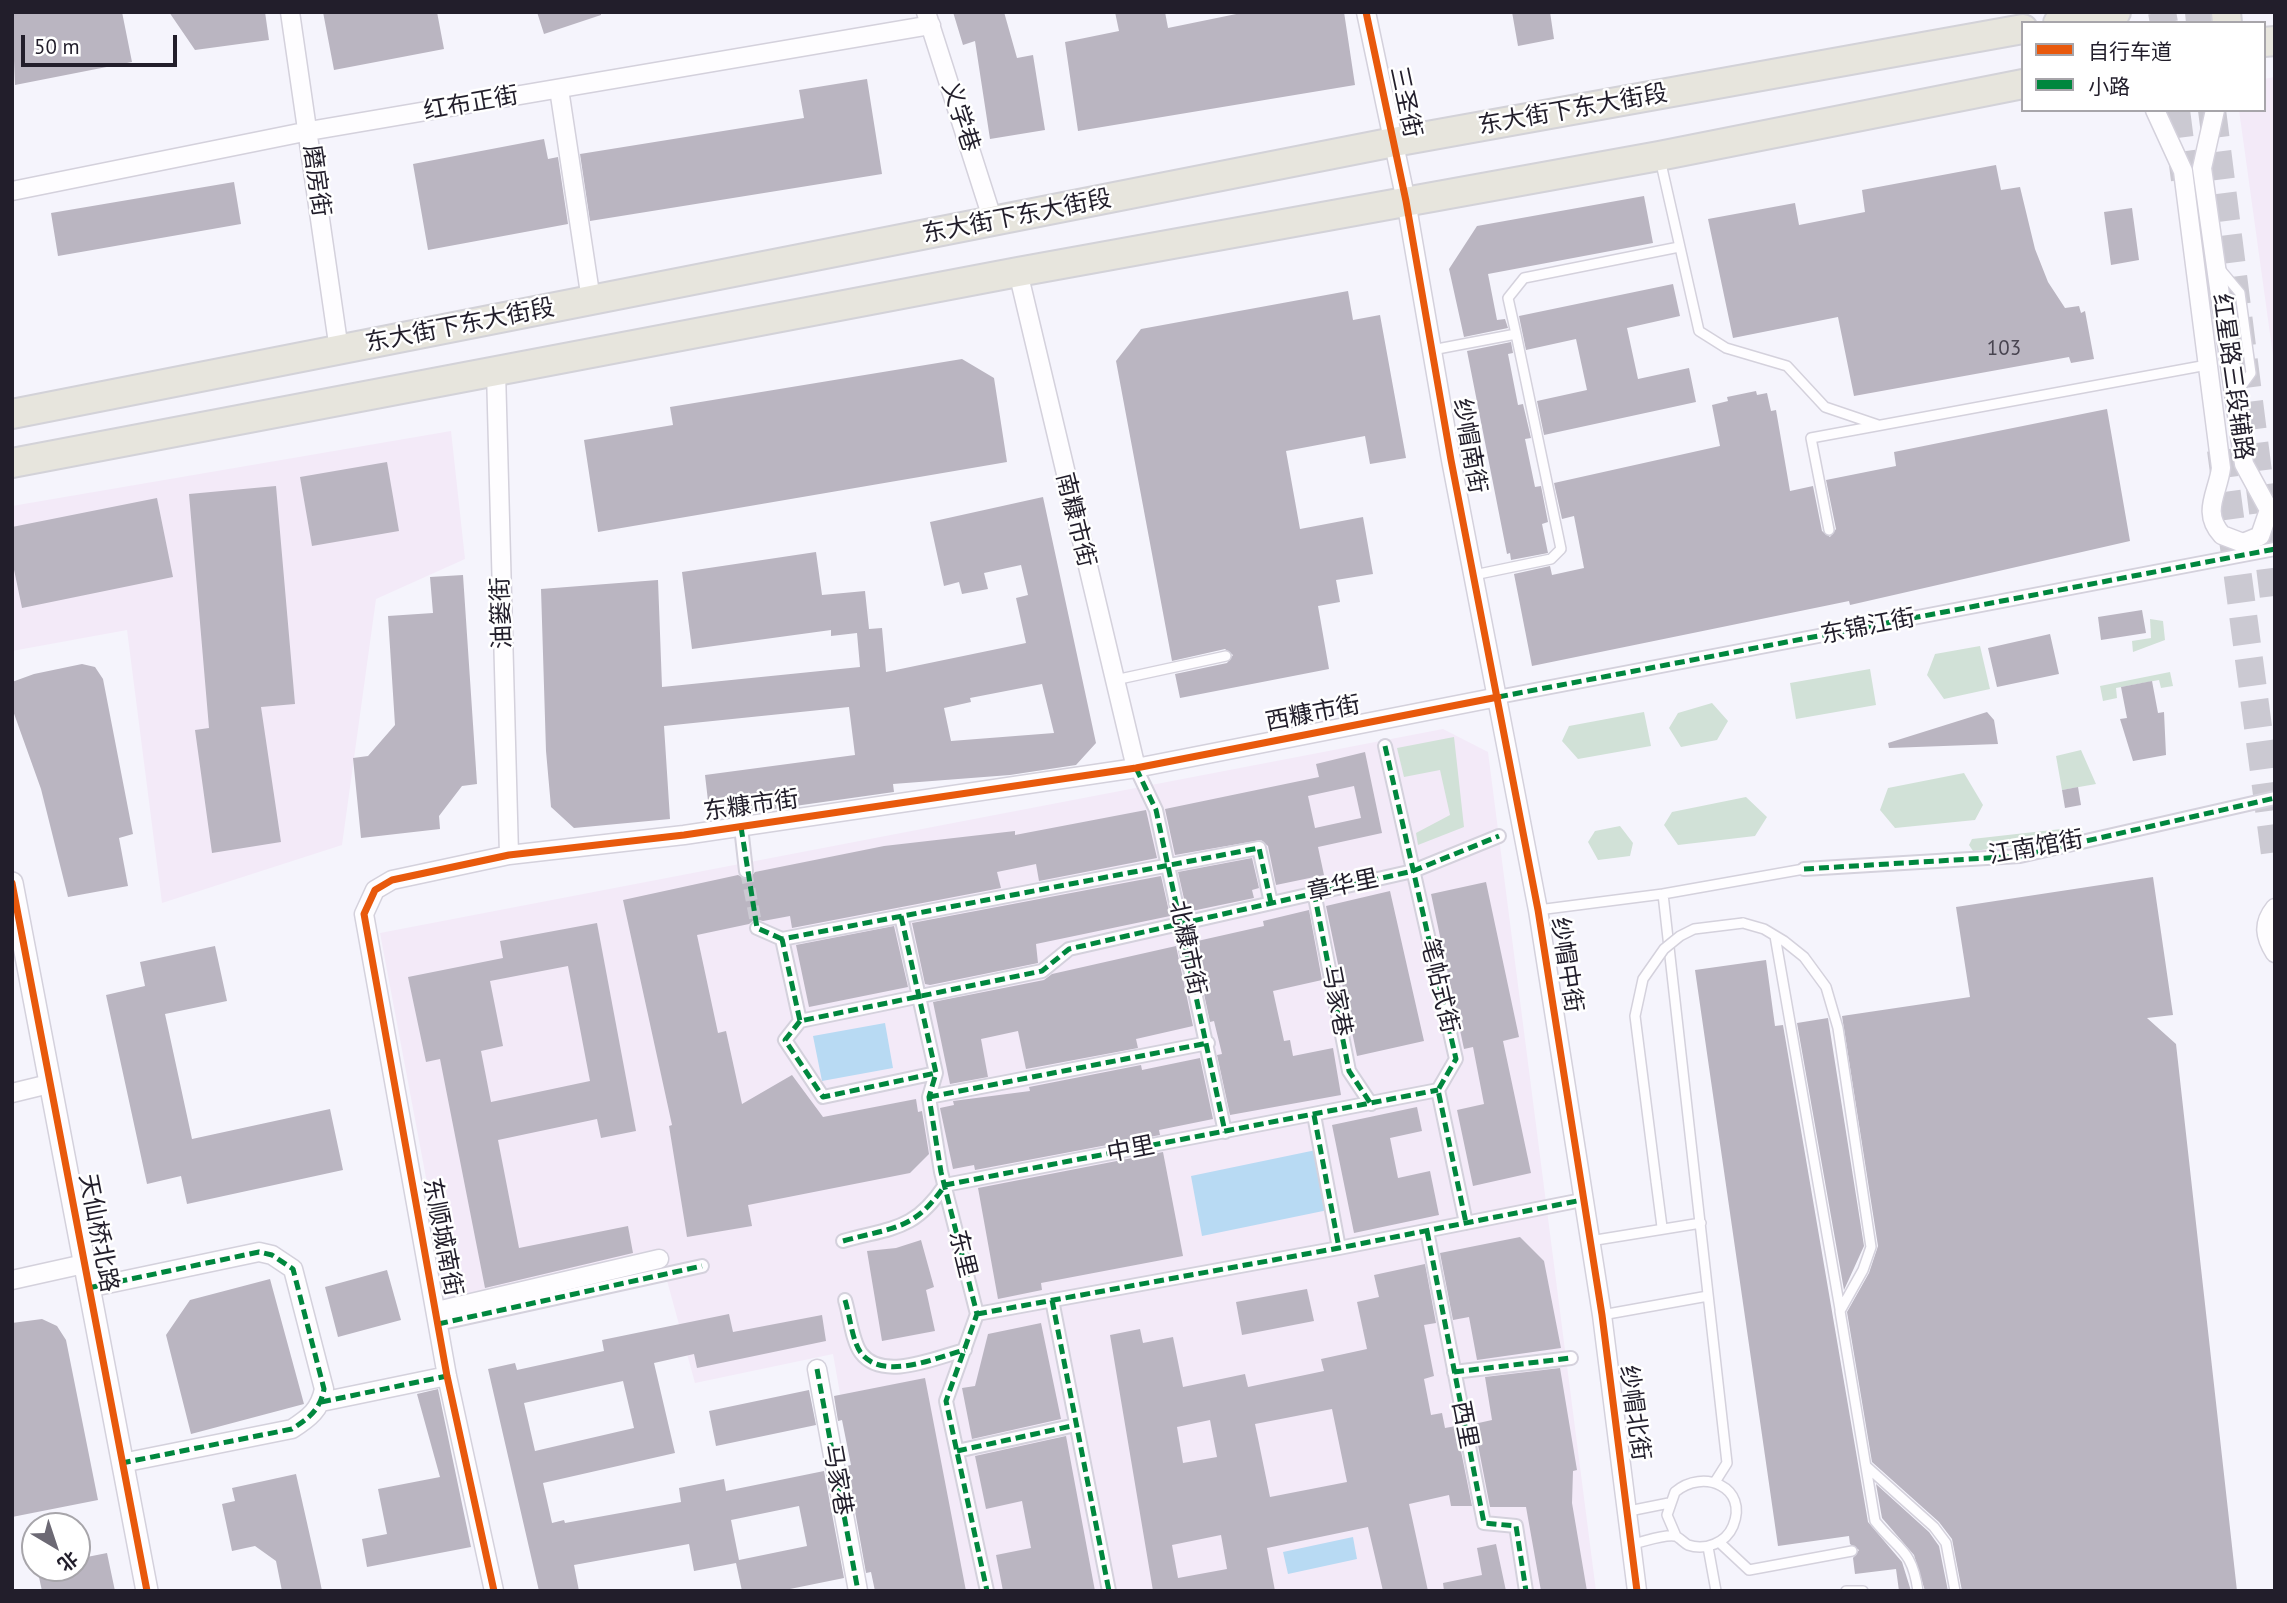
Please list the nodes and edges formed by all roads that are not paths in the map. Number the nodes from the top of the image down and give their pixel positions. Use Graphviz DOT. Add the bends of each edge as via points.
graph roads {
  1 [pos="290,12"];
  2 [pos="1366,12"];
  3 [pos="2116,12"];
  4 [pos="928,19"];
  5 [pos="2069,21"];
  6 [pos="2021,29"];
  7 [pos="2021,84"];
  8 [pos="559,89"];
  9 [pos="2156,112"];
  10 [pos="2215,112"];
  11 [pos="309,131"];
  12 [pos="1394,142"];
  13 [pos="1659,156"];
  14 [pos="12,191"];
  15 [pos="1406,201"];
  16 [pos="993,221"];
  17 [pos="1679,247"];
  18 [pos="1018,272"];
  19 [pos="592,300"];
  20 [pos="1516,334"];
  21 [pos="339,350"];
  22 [pos="1432,350"];
  23 [pos="2207,365"];
  24 [pos="496,371"];
  25 [pos="12,414"];
  26 [pos="1880,425"];
  27 [pos="12,463"];
  28 [pos="1829,530"];
  29 [pos="2275,549"];
  30 [pos="1474,575"];
  31 [pos="1226,656"];
  32 [pos="1115,680"];
  33 [pos="1498,697"];
  34 [pos="1385,746"];
  35 [pos="1136,768"];
  36 [pos="2269,799"];
  37 [pos="741,827"];
  38 [pos="1499,836"];
  39 [pos="509,855"];
  40 [pos="1169,865"];
  41 [pos="1804,869"];
  42 [pos="746,871"];
  43 [pos="1413,871"];
  44 [pos="12,883"];
  45 [pos="375,890"];
  46 [pos="1314,892"];
  47 [pos="1663,894"];
  48 [pos="1270,903"];
  49 [pos="2275,908"];
  50 [pos="1538,911"];
  51 [pos="901,916"];
  52 [pos="1183,925"];
  53 [pos="757,928"];
  54 [pos="1775,936"];
  55 [pos="782,939"];
  56 [pos="2275,953"];
  57 [pos="1670,956"];
  58 [pos="919,995"];
  59 [pos="800,1021"];
  60 [pos="1208,1043"];
  61 [pos="1641,1052"];
  62 [pos="936,1073"];
  63 [pos="49,1084"];
  64 [pos="1438,1090"];
  65 [pos="12,1093"];
  66 [pos="929,1097"];
  67 [pos="1371,1104"];
  68 [pos="1314,1115"];
  69 [pos="1225,1132"];
  70 [pos="945,1185"];
  71 [pos="1582,1200"];
  72 [pos="1466,1223"];
  73 [pos="1701,1223"];
  74 [pos="1662,1227"];
  75 [pos="1427,1231"];
  76 [pos="843,1241"];
  77 [pos="1588,1241"];
  78 [pos="1339,1248"];
  79 [pos="659,1259"];
  80 [pos="84,1264"];
  81 [pos="702,1266"];
  82 [pos="12,1280"];
  83 [pos="88,1288"];
  84 [pos="1708,1296"];
  85 [pos="845,1300"];
  86 [pos="1052,1300"];
  87 [pos="1840,1311"];
  88 [pos="976,1314"];
  89 [pos="1602,1315"];
  90 [pos="438,1317"];
  91 [pos="965,1350"];
  92 [pos="1571,1358"];
  93 [pos="817,1369"];
  94 [pos="1454,1372"];
  95 [pos="447,1376"];
  96 [pos="321,1402"];
  97 [pos="1076,1425"];
  98 [pos="957,1451"];
  99 [pos="122,1463"];
  100 [pos="1866,1466"];
  101 [pos="1715,1482"];
  102 [pos="1669,1503"];
  103 [pos="1629,1511"];
  104 [pos="1676,1536"];
  105 [pos="1719,1542"];
  106 [pos="1632,1544"];
  107 [pos="1708,1547"];
  108 [pos="1852,1552"];
  109 [pos="147,1591"];
  110 [pos="494,1591"];
  111 [pos="858,1591"];
  112 [pos="987,1591"];
  113 [pos="1109,1591"];
  114 [pos="1526,1591"];
  115 [pos="1637,1591"];
  116 [pos="1716,1591"];
  117 [pos="1846,1591"];
  118 [pos="1863,1591"];
  119 [pos="1918,1591"];
  120 [pos="1955,1591"];
  1 -- 11 [label="street, 磨房街"];
  2 -- 12 [label="street, 三圣街"];
  3 -- 5 [label="main road"];
  4 -- 8 [label="street, 红布正街"];
  4 -- 16 [label="street, 义学巷"];
  6 -- 12 [label="main road, 东大街下东大街段"];
  7 -- 13 [label="main road, 东大街下东大街段"];
  8 -- 11 [label="street, 红布正街"];
  8 -- 19 [label="street"];
  9 -- 23 [label="street, 红星路三段辅路" via="2183,171"];
  10 -- 23 [label="street, 红星路三段辅路" via="2202,168 2215,264 2246,473 2269,510 2260,536 2243,543 2221,535 2212,515 2210,503 2221,468"];
  11 -- 14 [label="street, 红布正街"];
  11 -- 21 [label="street, 磨房街"];
  12 -- 15 [label="street, 三圣街"];
  12 -- 16 [label="main road, 东大街下东大街段"];
  13 -- 15 [label="main road, 东大街下东大街段"];
  13 -- 17 [label="lane"];
  15 -- 18 [label="main road, 东大街下东大街段"];
  15 -- 22 [label="street, 纱帽南街"];
  16 -- 19 [label="main road, 东大街下东大街段"];
  17 -- 20 [label="lane" via="1524,278 1508,298"];
  17 -- 26 [label="lane" via="1694,319 1707,339 1787,366 1825,407"];
  18 -- 24 [label="main road, 东大街下东大街段"];
  18 -- 32 [label="street, 南糠市街"];
  19 -- 21 [label="main road, 东大街下东大街段"];
  20 -- 22 [label="lane"];
  20 -- 30 [label="lane" via="1561,549 1551,559"];
  21 -- 25 [label="main road, 东大街下东大街段"];
  22 -- 30 [label="street, 纱帽南街"];
  23 -- 26 [label="lane"];
  24 -- 27 [label="main road, 东大街下东大街段"];
  24 -- 39 [label="street, 油篓街"];
  26 -- 28 [label="lane" via="1811,438"];
  29 -- 33 [label="street, 东锦江街"];
  30 -- 33 [label="street, 纱帽南街"];
  31 -- 32 [label="lane"];
  32 -- 35 [label="street, 南糠市街"];
  33 -- 35 [label="street, 西糠市街"];
  33 -- 50 [label="street, 纱帽中街"];
  34 -- 43 [label="street, 笔帖式街"];
  35 -- 37 [label="street, 东糠市街"];
  35 -- 40 [label="street, 北糠市街" via="1156,810"];
  36 -- 41 [label="street, 江南馆街" via="2020,856"];
  37 -- 39 [label="street, 东糠市街"];
  37 -- 42 [label="street"];
  38 -- 43 [label="street, 章华里"];
  39 -- 45 [label="street, 东糠市街" via="392,880"];
  40 -- 48 [label="street" via="1259,848"];
  40 -- 51 [label="street"];
  40 -- 52 [label="street, 北糠市街"];
  41 -- 47 [label="lane"];
  43 -- 46 [label="street, 章华里"];
  43 -- 64 [label="street, 笔帖式街" via="1455,1059"];
  44 -- 63 [label="street, 天仙桥北路"];
  45 -- 90 [label="street, 东顺城南街" via="364,914"];
  46 -- 48 [label="street, 章华里"];
  46 -- 67 [label="street, 马家巷" via="1349,1071"];
  47 -- 50 [label="lane"];
  47 -- 57 [label="lane"];
  48 -- 52 [label="street, 章华里"];
  49 -- 56 [label="street" via="2266,925"];
  50 -- 71 [label="street, 纱帽中街"];
  51 -- 55 [label="street"];
  51 -- 58 [label="street, 东里"];
  52 -- 58 [label="street, 章华里" via="1069,949 1042,971"];
  52 -- 60 [label="street, 北糠市街"];
  53 -- 55 [label="street"];
  54 -- 74 [label="lane, bridge" via="1743,923 1707,926 1680,936 1664,949 1643,979 1635,1016"];
  54 -- 87 [label="lane"];
  54 -- 87 [label="lane" via="1804,957 1826,987 1838,1028 1871,1247"];
  55 -- 59 [label="street"];
  57 -- 61 [label="lane" via="1653,964 1641,988 1636,1016"];
  57 -- 73 [label="lane"];
  58 -- 59 [label="street, 章华里"];
  58 -- 62 [label="street, 东里"];
  59 -- 62 [label="street" via="785,1040 822,1097"];
  60 -- 66 [label="street"];
  60 -- 69 [label="street, 北糠市街"];
  62 -- 66 [label="street, 东里"];
  63 -- 65 [label="street"];
  63 -- 80 [label="street, 天仙桥北路"];
  64 -- 67 [label="street, 中里"];
  64 -- 72 [label="street"];
  66 -- 70 [label="street, 东里"];
  67 -- 68 [label="street, 中里"];
  68 -- 69 [label="street, 中里"];
  68 -- 78 [label="street"];
  69 -- 70 [label="street, 中里"];
  70 -- 76 [label="street" via="928,1210 911,1222"];
  70 -- 88 [label="street, 东里"];
  71 -- 72 [label="street"];
  71 -- 77 [label="street, 纱帽中街"];
  72 -- 75 [label="street"];
  73 -- 74 [label="lane"];
  73 -- 84 [label="lane"];
  74 -- 77 [label="lane"];
  75 -- 78 [label="street"];
  75 -- 94 [label="street, 西里"];
  77 -- 89 [label="street, 纱帽北街"];
  78 -- 86 [label="street"];
  79 -- 90 [label="street"];
  80 -- 82 [label="street"];
  80 -- 83 [label="street, 天仙桥北路"];
  81 -- 90 [label="street"];
  83 -- 96 [label="street" via="259,1252 272,1255 293,1269 324,1389"];
  83 -- 99 [label="street, 天仙桥北路"];
  84 -- 89 [label="lane"];
  84 -- 101 [label="lane" via="1727,1463"];
  85 -- 91 [label="street" via="859,1352 872,1364 893,1368"];
  86 -- 88 [label="street"];
  86 -- 97 [label="street"];
  87 -- 100 [label="lane"];
  88 -- 91 [label="street"];
  89 -- 103 [label="street, 纱帽北街"];
  90 -- 95 [label="street, 东顺城南街"];
  91 -- 98 [label="street" via="946,1401"];
  92 -- 94 [label="street"];
  93 -- 111 [label="street, 马家巷"];
  94 -- 114 [label="street, 西里" via="1484,1523 1516,1526"];
  95 -- 96 [label="street"];
  95 -- 110 [label="street, 东顺城南街"];
  96 -- 99 [label="street" via="312,1416 292,1429"];
  97 -- 98 [label="street"];
  97 -- 113 [label="street"];
  98 -- 112 [label="street"];
  99 -- 109 [label="street, 天仙桥北路"];
  100 -- 119 [label="lane" via="1875,1521 1914,1565"];
  100 -- 120 [label="lane" via="1946,1543"];
  101 -- 102 [label="lane" via="1705,1479 1683,1485"];
  101 -- 105 [label="lane" via="1731,1496 1735,1516 1728,1535"];
  102 -- 103 [label="lane"];
  102 -- 104 [label="lane" via="1667,1515"];
  103 -- 106 [label="street, 纱帽北街"];
  104 -- 106 [label="lane"];
  104 -- 107 [label="lane" via="1685,1544"];
  105 -- 107 [label="lane"];
  105 -- 108 [label="lane" via="1749,1570"];
  106 -- 115 [label="street, 纱帽北街"];
  107 -- 116 [label="lane"];
  117 -- 118 [label="lane"];
}
